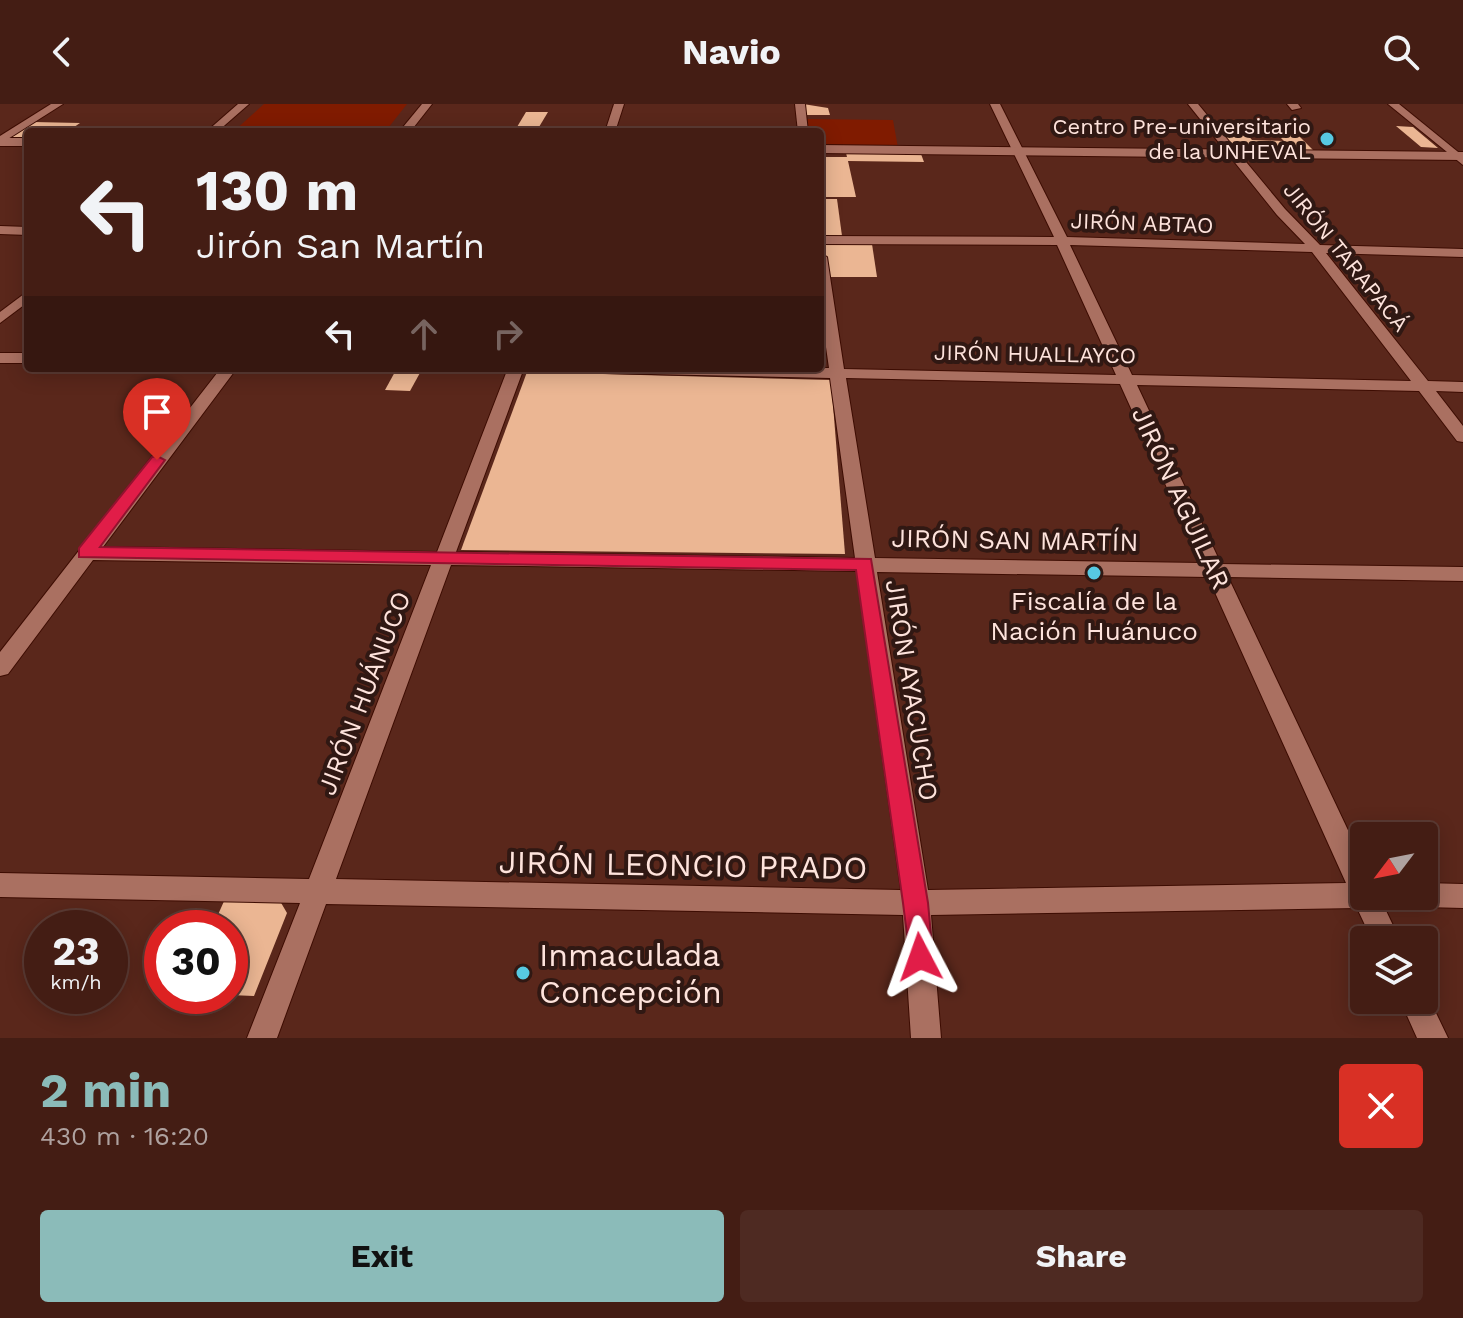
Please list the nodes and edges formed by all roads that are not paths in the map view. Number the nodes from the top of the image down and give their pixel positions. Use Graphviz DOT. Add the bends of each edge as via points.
graph roads {
  1 [pos="58,104"];
  2 [pos="244,104"];
  3 [pos="427,104"];
  4 [pos="619,104"];
  5 [pos="800,104"];
  6 [pos="995,104"];
  7 [pos="1193,104"];
  8 [pos="1393,104"];
  9 [pos="216,128"];
  10 [pos="407,128"];
  11 [pos="611,128"];
  12 [pos="803,128"];
  13 [pos="0,141"];
  14 [pos="24,142"];
  15 [pos="824,149"];
  16 [pos="1016,151"];
  17 [pos="1234,153"];
  18 [pos="1461,158"];
  19 [pos="0,230"];
  20 [pos="24,231"];
  21 [pos="824,240"];
  22 [pos="1062,241"];
  23 [pos="1315,247"];
  24 [pos="1463,253"];
  25 [pos="824,286"];
  26 [pos="24,298"];
  27 [pos="0,319"];
  28 [pos="0,358"];
  29 [pos="24,358"];
  30 [pos="226,372"];
  31 [pos="515,372"];
  32 [pos="824,372"];
  33 [pos="836,372"];
  34 [pos="1124,377"];
  35 [pos="1421,386"];
  36 [pos="1463,387"];
  37 [pos="1463,437"];
  38 [pos="86,553"];
  39 [pos="447,558"];
  40 [pos="864,564"];
  41 [pos="1215,568"];
  42 [pos="1463,574"];
  43 [pos="0,668"];
  44 [pos="1350,864"];
  45 [pos="0,885"];
  46 [pos="319,892"];
  47 [pos="1350,895"];
  48 [pos="1438,895"];
  49 [pos="1463,896"];
  50 [pos="916,903"];
  51 [pos="1422,1014"];
  52 [pos="262,1038"];
  53 [pos="926,1038"];
  54 [pos="1433,1038"];
  1 -- 13 [label="street"];
  2 -- 9 [label="street"];
  3 -- 10 [label="street"];
  4 -- 11 [label="street"];
  5 -- 12 [label="street"];
  6 -- 16 [label="street, JIRÓN AGUILAR"];
  7 -- 17 [label="street, JIRÓN TARAPACÁ"];
  8 -- 18 [label="street"];
  13 -- 14 [label="street"];
  15 -- 16 [label="street"];
  16 -- 17 [label="street"];
  16 -- 22 [label="street, JIRÓN AGUILAR"];
  17 -- 18 [label="street"];
  17 -- 23 [label="street, JIRÓN TARAPACÁ"];
  19 -- 20 [label="street"];
  21 -- 22 [label="street, JIRÓN ABTAO"];
  22 -- 23 [label="street, JIRÓN ABTAO"];
  22 -- 34 [label="street, JIRÓN AGUILAR"];
  23 -- 24 [label="street, JIRÓN ABTAO"];
  23 -- 35 [label="street, JIRÓN TARAPACÁ"];
  25 -- 33 [label="street, JIRÓN AYACUCHO"];
  26 -- 27 [label="street"];
  28 -- 29 [label="street"];
  30 -- 38 [label="street"];
  31 -- 39 [label="street, JIRÓN HUÁNUCO"];
  32 -- 33 [label="street, JIRÓN HUALLAYCO"];
  33 -- 34 [label="street, JIRÓN HUALLAYCO"];
  33 -- 40 [label="street, JIRÓN AYACUCHO"];
  34 -- 35 [label="street, JIRÓN HUALLAYCO"];
  34 -- 41 [label="street, JIRÓN AGUILAR"];
  35 -- 36 [label="street, JIRÓN HUALLAYCO"];
  35 -- 37 [label="street, JIRÓN TARAPACÁ"];
  38 -- 39 [label="street, JIRÓN SAN MARTÍN"];
  38 -- 43 [label="street"];
  39 -- 40 [label="street, JIRÓN SAN MARTÍN"];
  39 -- 46 [label="street, JIRÓN HUÁNUCO"];
  40 -- 41 [label="street, JIRÓN SAN MARTÍN"];
  40 -- 50 [label="street, JIRÓN AYACUCHO"];
  41 -- 42 [label="street, JIRÓN SAN MARTÍN"];
  41 -- 44 [label="street, JIRÓN AGUILAR"];
  45 -- 46 [label="street, JIRÓN LEONCIO PRADO"];
  46 -- 50 [label="street, JIRÓN LEONCIO PRADO"];
  46 -- 52 [label="street, JIRÓN HUÁNUCO"];
  47 -- 50 [label="street, JIRÓN LEONCIO PRADO"];
  48 -- 49 [label="street"];
  50 -- 53 [label="street, JIRÓN AYACUCHO"];
  51 -- 54 [label="street"];
}
